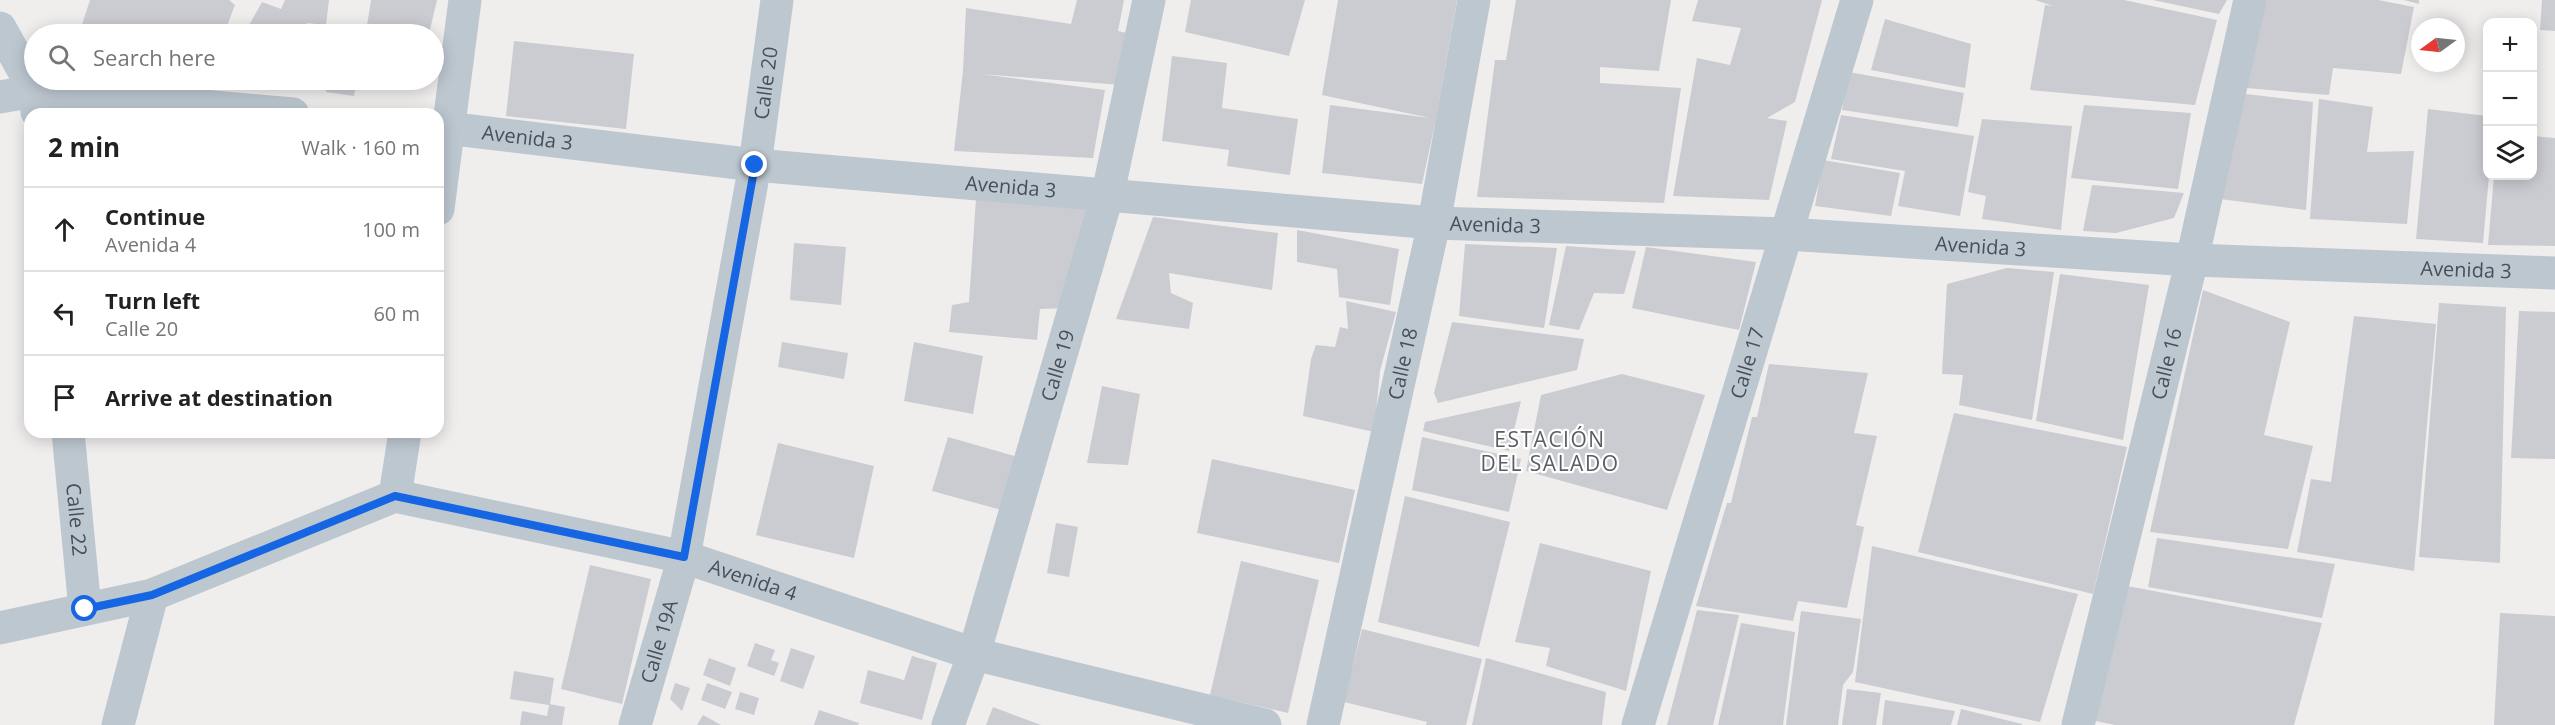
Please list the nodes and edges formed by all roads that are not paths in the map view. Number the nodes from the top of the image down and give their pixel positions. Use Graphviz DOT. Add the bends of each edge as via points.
graph roads {
  1 [pos="465,0"];
  2 [pos="777,0"];
  3 [pos="1149,0"];
  4 [pos="1474,0"];
  5 [pos="1857,0"];
  6 [pos="2250,0"];
  7 [pos="0,28"];
  8 [pos="24,77"];
  9 [pos="0,97"];
  10 [pos="37,103"];
  11 [pos="153,108"];
  12 [pos="444,127"];
  13 [pos="755,165"];
  14 [pos="1108,193"];
  15 [pos="1434,223"];
  16 [pos="1786,234"];
  17 [pos="2192,260"];
  18 [pos="2555,273"];
  19 [pos="69,438"];
  20 [pos="404,438"];
  21 [pos="395,496"];
  22 [pos="684,557"];
  23 [pos="152,595"];
  24 [pos="85,609"];
  25 [pos="0,628"];
  26 [pos="974,654"];
  27 [pos="118,725"];
  28 [pos="635,725"];
  29 [pos="948,725"];
  30 [pos="1265,725"];
  31 [pos="1323,725"];
  32 [pos="1638,725"];
  33 [pos="2078,725"];
  1 -- 12 [label="street"];
  2 -- 13 [label="street, Calle 20"];
  3 -- 14 [label="street, Calle 19"];
  4 -- 15 [label="street, Calle 18"];
  5 -- 16 [label="street, Calle 17"];
  6 -- 17 [label="street, Calle 16"];
  7 -- 8 [label="street"];
  9 -- 10 [label="street"];
  10 -- 11 [label="street"];
  12 -- 13 [label="street, Avenida 3"];
  13 -- 14 [label="street, Avenida 3"];
  13 -- 22 [label="street, Calle 20"];
  14 -- 15 [label="street, Avenida 3"];
  14 -- 26 [label="street, Calle 19"];
  15 -- 16 [label="street, Avenida 3"];
  15 -- 31 [label="street, Calle 18"];
  16 -- 17 [label="street, Avenida 3"];
  16 -- 32 [label="street, Calle 17"];
  17 -- 18 [label="street, Avenida 3"];
  17 -- 33 [label="street, Calle 16"];
  19 -- 24 [label="street, Calle 22"];
  20 -- 21 [label="street"];
  21 -- 22 [label="street, Avenida 4"];
  21 -- 23 [label="street"];
  22 -- 26 [label="street, Avenida 4"];
  22 -- 28 [label="street, Calle 19A"];
  23 -- 24 [label="street"];
  23 -- 27 [label="street"];
  24 -- 25 [label="street"];
  26 -- 29 [label="street, Calle 19"];
  26 -- 30 [label="street, Avenida 4"];
}
